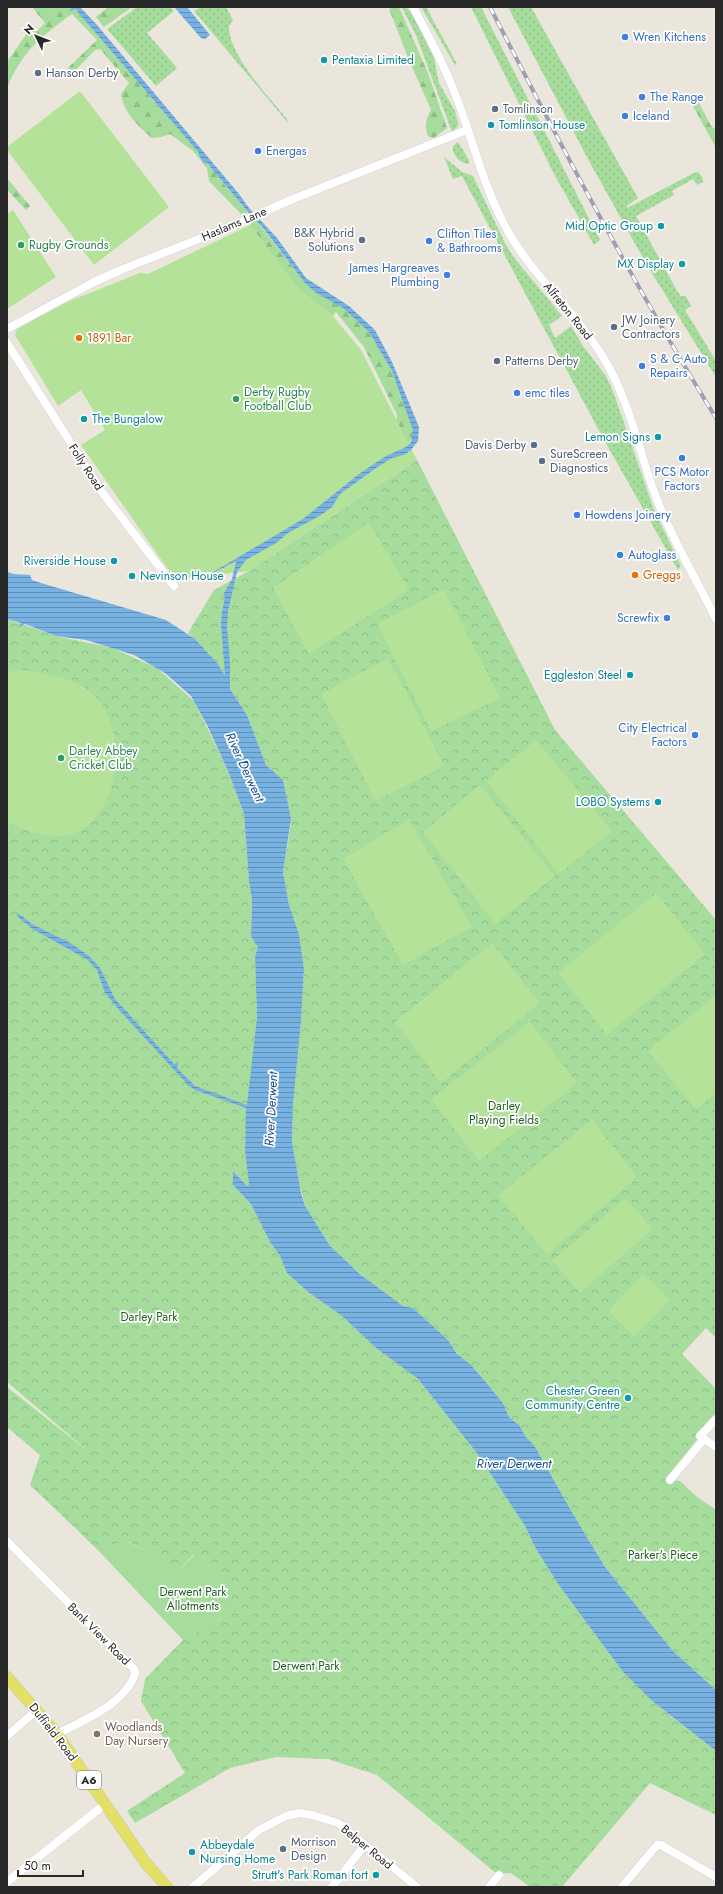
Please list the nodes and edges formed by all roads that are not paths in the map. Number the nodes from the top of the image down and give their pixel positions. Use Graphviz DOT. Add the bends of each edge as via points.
graph roads {
  1 [pos="413,7"];
  2 [pos="467,130"];
  3 [pos="7,329"];
  4 [pos="7,342"];
  5 [pos="174,586"];
  6 [pos="716,619"];
  7 [pos="716,1419"];
  8 [pos="704,1439"];
  9 [pos="716,1447"];
  10 [pos="670,1480"];
  11 [pos="7,1541"];
  12 [pos="7,1677"];
  13 [pos="37,1710"];
  14 [pos="57,1734"];
  15 [pos="7,1736"];
  16 [pos="104,1805"];
  17 [pos="364,1846"];
  18 [pos="498,1875"];
  19 [pos="716,1877"];
  20 [pos="7,1882"];
  21 [pos="167,1887"];
  22 [pos="193,1887"];
  23 [pos="332,1887"];
  24 [pos="417,1887"];
  25 [pos="490,1887"];
  26 [pos="622,1887"];
  1 -- 2 [label="street, Alfreton Road" via="448,78"];
  2 -- 3 [label="street, Haslams Lane" via="153,256 94,282"];
  2 -- 6 [label="street, Alfreton Road" via="493,201 517,246 583,328 616,379 660,507"];
  4 -- 5 [label="street, Folly Road" via="102,492"];
  7 -- 8 [label="street" via="700,1436"];
  8 -- 9 [label="street"];
  8 -- 10 [label="street"];
  11 -- 14 [label="street, Bank View Road" via="134,1669 135,1673 125,1691 115,1701"];
  12 -- 13 [label="main road, Duffield Road / A6"];
  13 -- 14 [label="main road, Duffield Road / A6"];
  13 -- 15 [label="street"];
  14 -- 16 [label="main road, Duffield Road / A6"];
  16 -- 20 [label="street"];
  16 -- 21 [label="main road, Duffield Road / A6" via="145,1862"];
  17 -- 22 [label="street, Belper Road" via="338,1824 312,1814 286,1816 259,1830"];
  17 -- 23 [label="street"];
  17 -- 24 [label="street, Belper Road"];
  18 -- 25 [label="street"];
  19 -- 26 [label="street" via="657,1845"];
}
